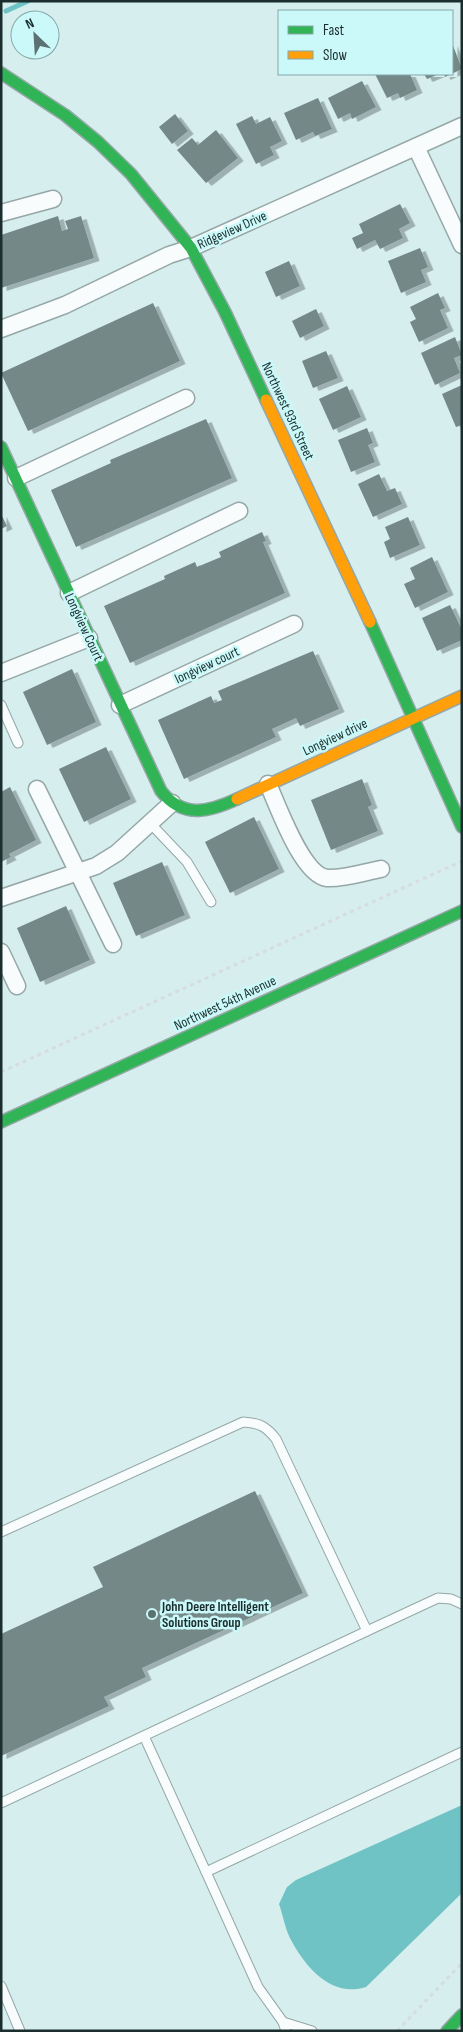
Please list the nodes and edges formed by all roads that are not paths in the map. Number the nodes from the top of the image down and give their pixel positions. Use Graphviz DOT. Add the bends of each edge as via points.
graph roads {
  1 [pos="1,73"];
  2 [pos="462,126"];
  3 [pos="416,147"];
  4 [pos="53,199"];
  5 [pos="1,213"];
  6 [pos="462,245"];
  7 [pos="191,248"];
  8 [pos="1,329"];
  9 [pos="186,398"];
  10 [pos="1,447"];
  11 [pos="16,478"];
  12 [pos="239,511"];
  13 [pos="69,593"];
  14 [pos="294,624"];
  15 [pos="89,638"];
  16 [pos="1,674"];
  17 [pos="462,696"];
  18 [pos="1,705"];
  19 [pos="120,705"];
  20 [pos="413,718"];
  21 [pos="18,743"];
  22 [pos="268,784"];
  23 [pos="37,789"];
  24 [pos="172,803"];
  25 [pos="150,823"];
  26 [pos="462,827"];
  27 [pos="381,869"];
  28 [pos="79,872"];
  29 [pos="1,898"];
  30 [pos="211,902"];
  31 [pos="462,911"];
  32 [pos="113,944"];
  33 [pos="1,952"];
  34 [pos="17,986"];
  35 [pos="1,1122"];
  36 [pos="1,1532"];
  37 [pos="462,1604"];
  38 [pos="367,1631"];
  39 [pos="144,1736"];
  40 [pos="462,1752"];
  41 [pos="1,1803"];
  42 [pos="206,1872"];
  43 [pos="1,1986"];
  44 [pos="462,2015"];
  45 [pos="285,2026"];
  46 [pos="20,2031"];
  47 [pos="312,2031"];
  48 [pos="447,2031"];
  1 -- 7 [label="street, Northwest 93rd Street" via="65,115 98,142 131,174"];
  2 -- 3 [label="street, Ridgeview Drive"];
  3 -- 6 [label="street"];
  3 -- 7 [label="street, Ridgeview Drive"];
  4 -- 5 [label="street"];
  7 -- 8 [label="street, Ridgeview Drive" via="65,305"];
  7 -- 20 [label="street, Northwest 93rd Street" via="225,312"];
  9 -- 11 [label="street"];
  10 -- 11 [label="street, Longview Court"];
  11 -- 13 [label="street, Longview Court"];
  12 -- 13 [label="street, longview court"];
  13 -- 15 [label="street, Longview Court"];
  14 -- 19 [label="street, longview court"];
  15 -- 16 [label="street, longview court"];
  15 -- 19 [label="street, Longview Court"];
  17 -- 20 [label="street, Longview drive"];
  18 -- 21 [label="lane"];
  19 -- 24 [label="street, Longview Court" via="162,793"];
  20 -- 22 [label="street, Longview drive"];
  20 -- 26 [label="street, Northwest 93rd Street"];
  22 -- 24 [label="street, Longview drive" via="220,807 198,812"];
  22 -- 27 [label="street" via="303,858 319,875 327,878"];
  23 -- 28 [label="street"];
  24 -- 25 [label="street"];
  25 -- 28 [label="street" via="117,853"];
  25 -- 30 [label="lane" via="187,862"];
  28 -- 29 [label="street"];
  28 -- 32 [label="street"];
  31 -- 35 [label="street, Northwest 54th Avenue"];
  33 -- 34 [label="street"];
  36 -- 38 [label="lane" via="243,1422 257,1422 268,1428 276,1439"];
  37 -- 38 [label="lane" via="438,1598"];
  38 -- 39 [label="lane"];
  39 -- 41 [label="lane"];
  39 -- 42 [label="lane"];
  40 -- 42 [label="lane"];
  42 -- 45 [label="lane" via="258,1987"];
  43 -- 46 [label="lane"];
  44 -- 48 [label="street"];
  45 -- 47 [label="lane"];
}
